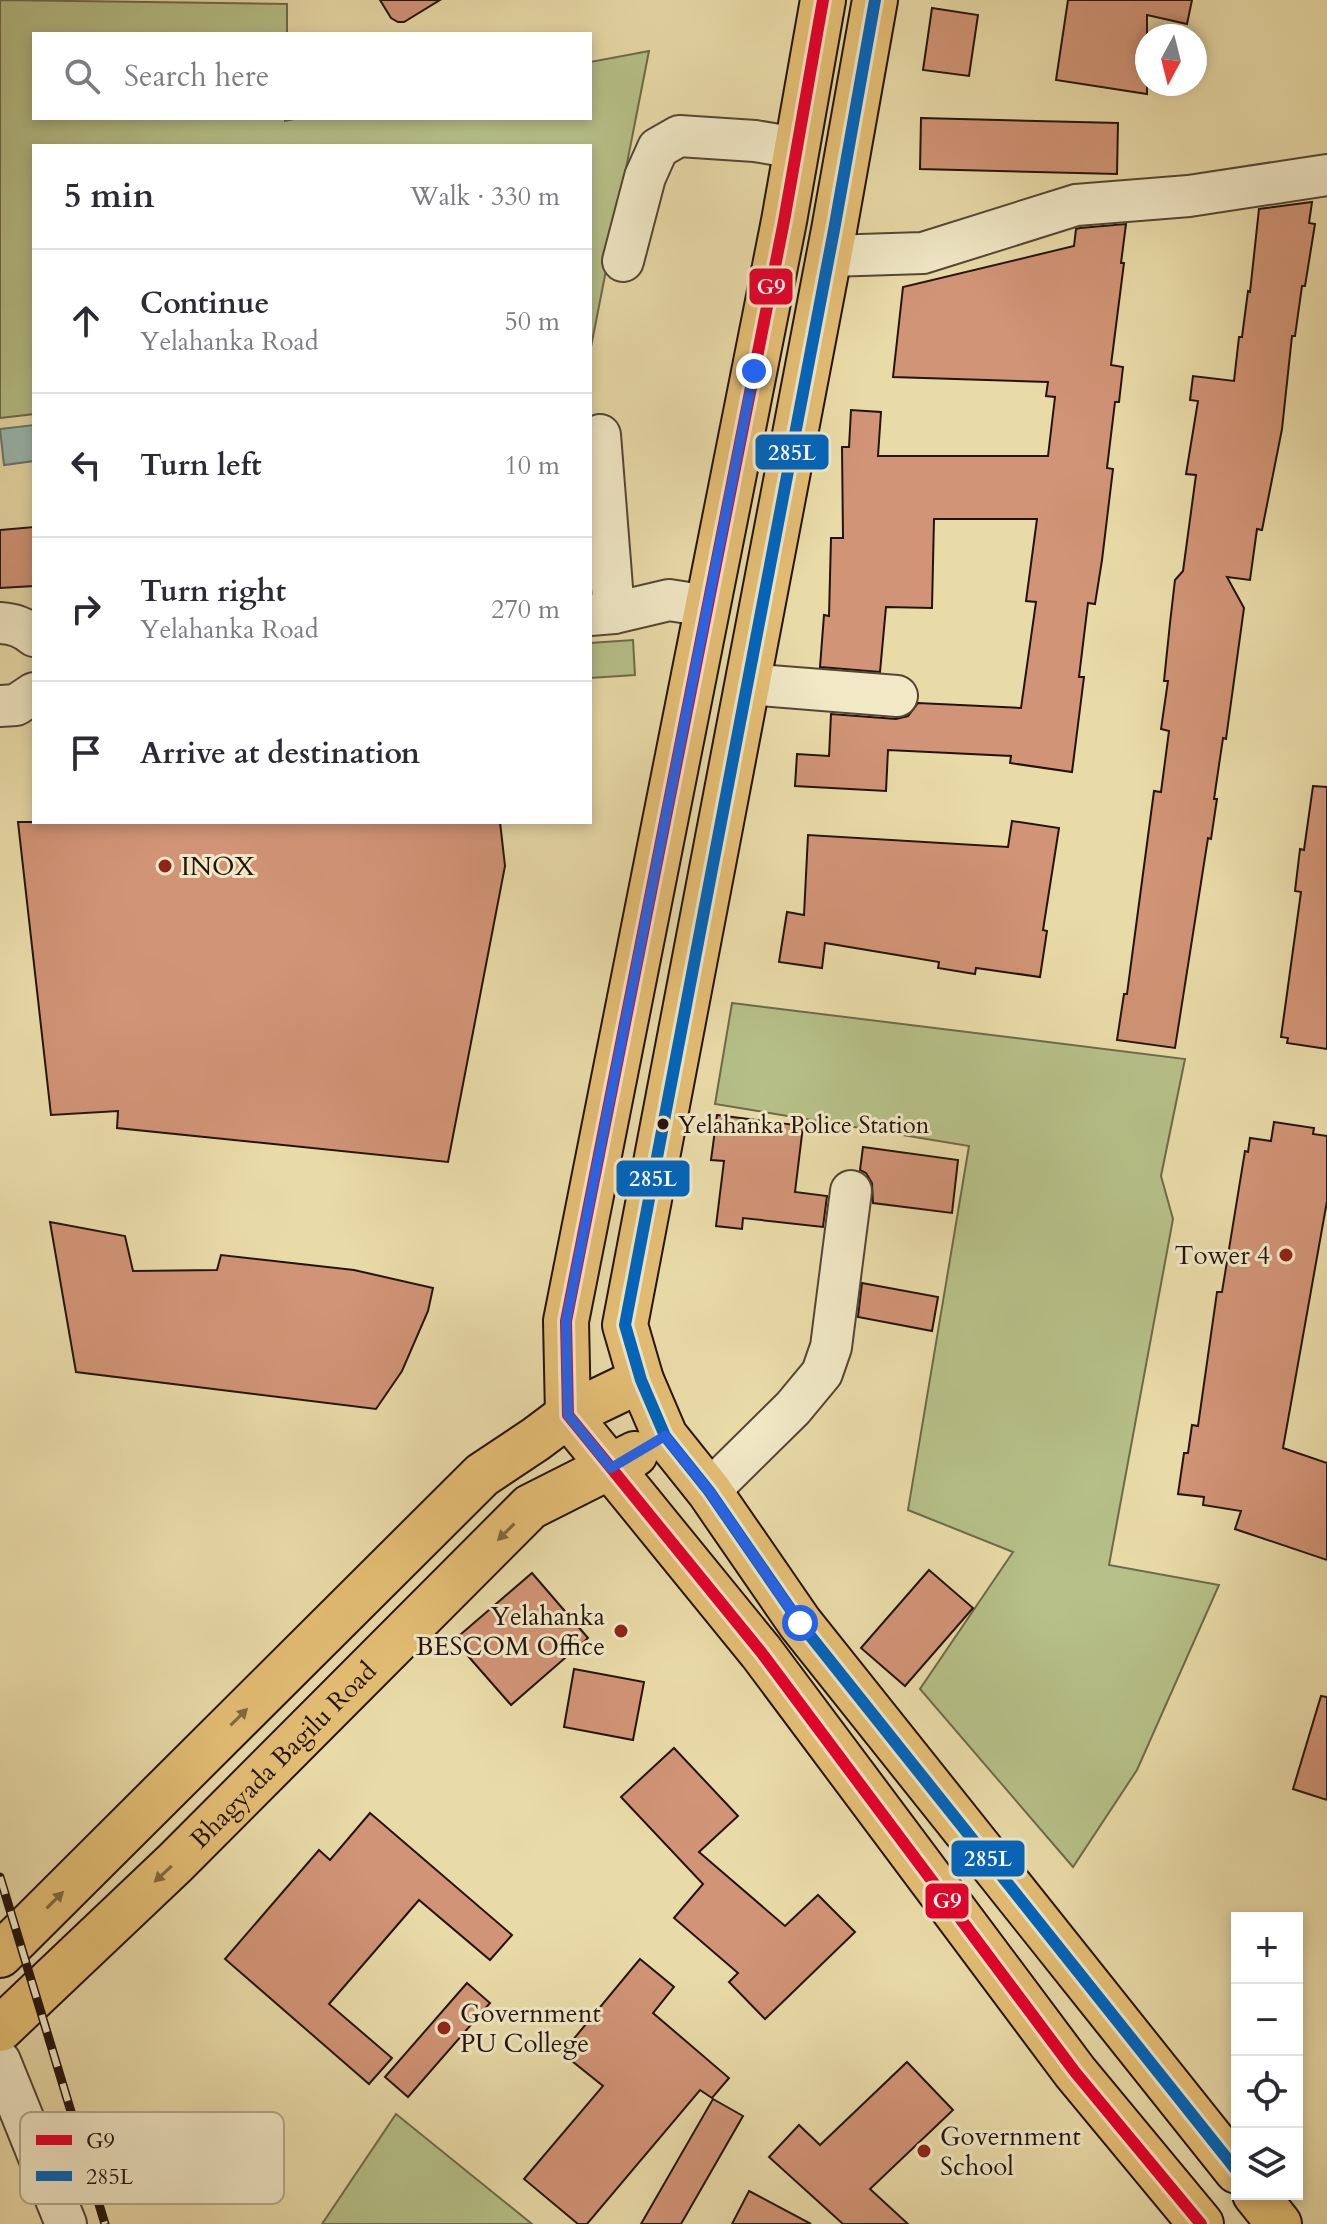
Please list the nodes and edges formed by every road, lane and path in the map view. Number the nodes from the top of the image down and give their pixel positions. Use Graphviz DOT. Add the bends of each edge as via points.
graph roads {
  1 [pos="823,0"];
  2 [pos="875,0"];
  3 [pos="797,148"];
  4 [pos="1327,175"];
  5 [pos="829,256"];
  6 [pos="623,261"];
  7 [pos="600,435"];
  8 [pos="602,614"];
  9 [pos="705,620"];
  10 [pos="0,623"];
  11 [pos="32,634"];
  12 [pos="747,684"];
  13 [pos="32,694"];
  14 [pos="897,696"];
  15 [pos="0,706"];
  16 [pos="851,1191"];
  17 [pos="566,1321"];
  18 [pos="641,1380"];
  19 [pos="568,1415"];
  20 [pos="665,1436"];
  21 [pos="611,1468"];
  22 [pos="482,1475"];
  23 [pos="709,1491"];
  24 [pos="0,1955"];
  25 [pos="1070,1961"];
  26 [pos="1015,1993"];
  27 [pos="0,2029"];
  28 [pos="0,2061"];
  29 [pos="21,2112"];
  30 [pos="1231,2163"];
  31 [pos="1260,2200"];
  32 [pos="58,2204"];
  33 [pos="66,2224"];
  34 [pos="1201,2224"];
  35 [pos="1279,2224"];
  1 -- 3 [label="main road"];
  2 -- 5 [label="main road"];
  3 -- 6 [label="street" via="679,136 658,148"];
  3 -- 9 [label="main road"];
  4 -- 5 [label="street" via="1189,196 1076,205 923,253"];
  5 -- 12 [label="main road"];
  7 -- 8 [label="street"];
  8 -- 9 [label="street" via="669,623"];
  9 -- 17 [label="main road"];
  10 -- 11 [label="street"];
  12 -- 14 [label="street"];
  12 -- 18 [label="main road" via="625,1325"];
  13 -- 15 [label="street" via="16,705"];
  16 -- 23 [label="street" via="831,1347 822,1373"];
  17 -- 19 [label="main road"];
  17 -- 22 [label="main road" via="526,1419"];
  18 -- 19 [label="main road"];
  18 -- 20 [label="main road"];
  19 -- 21 [label="main road"];
  19 -- 22 [label="main road"];
  20 -- 21 [label="main road, Bhagyada Bagilu Road"];
  20 -- 23 [label="main road"];
  21 -- 26 [label="main road" via="761,1652"];
  21 -- 27 [label="main road, Bhagyada Bagilu Road, one-way" via="530,1507 186,1853"];
  24 -- 22 [label="main road, one-way"];
  23 -- 25 [label="main road" via="800,1623"];
  25 -- 26 [label="main road"];
  25 -- 30 [label="main road"];
  26 -- 34 [label="main road"];
  28 -- 29 [label="street"];
  31 -- 35 [label="main road"];
  32 -- 33 [label="street"];
}
